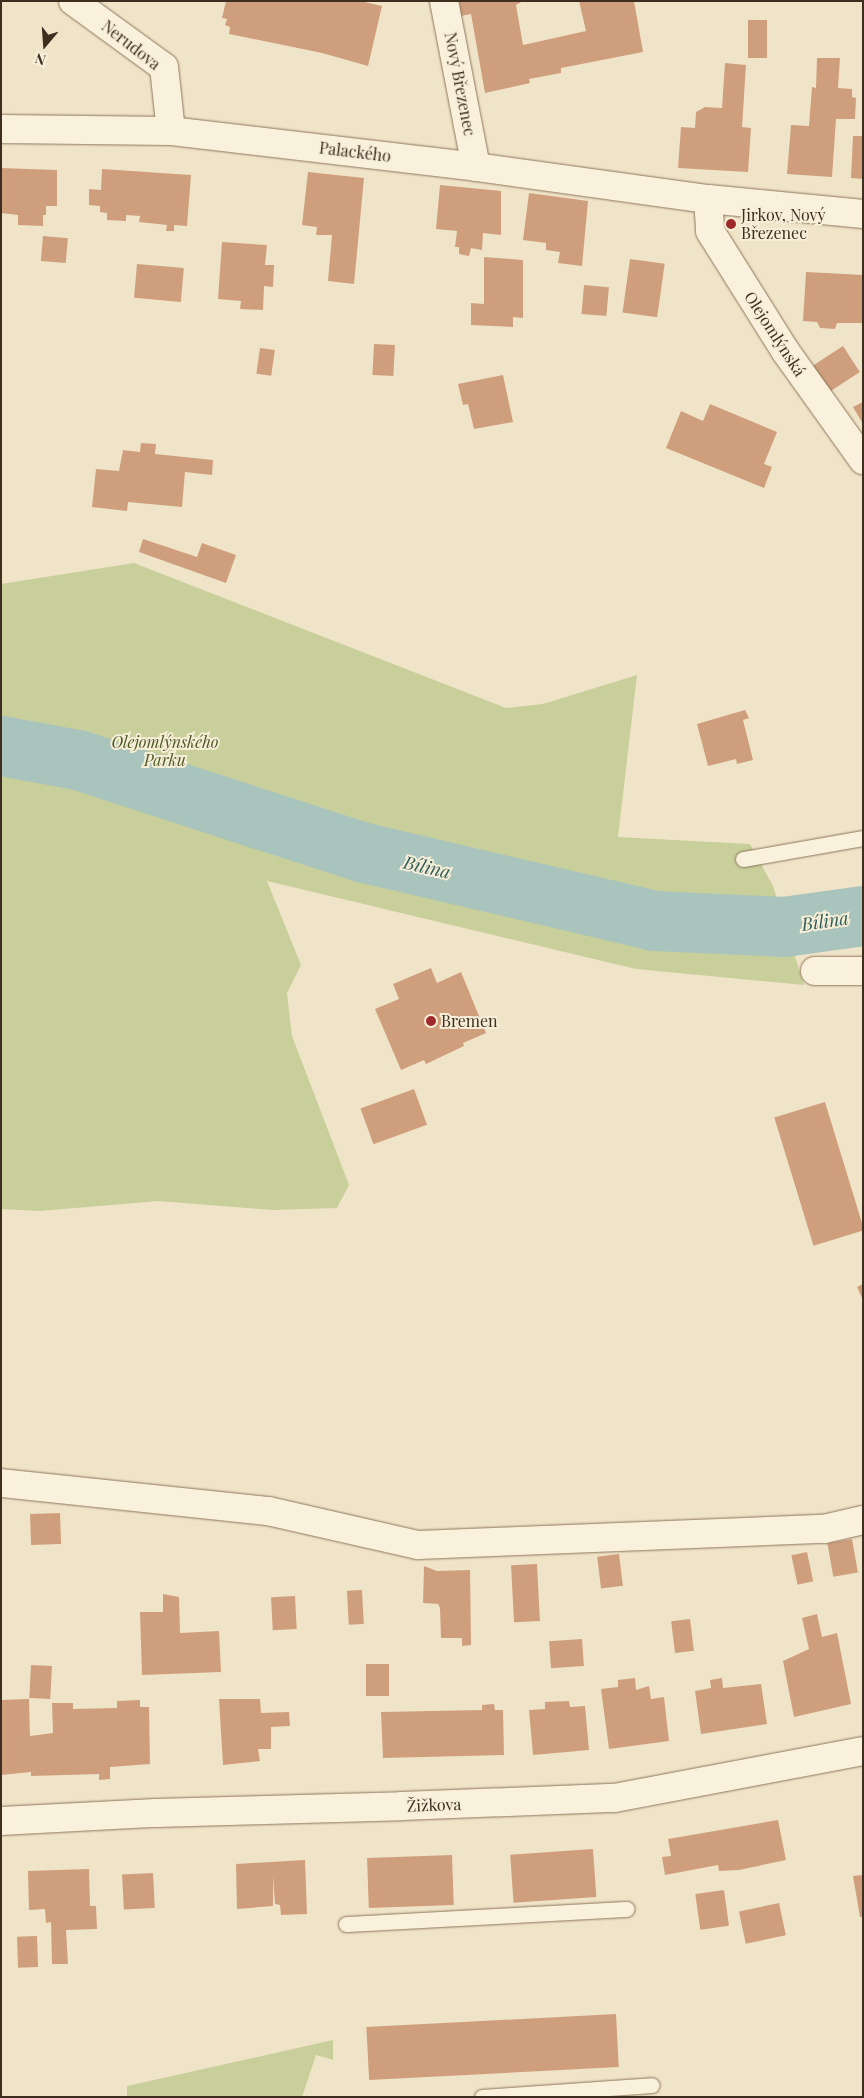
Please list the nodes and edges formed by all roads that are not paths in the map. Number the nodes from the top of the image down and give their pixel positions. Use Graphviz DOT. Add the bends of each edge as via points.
graph roads {
  1 [pos="73,1"];
  2 [pos="444,1"];
  3 [pos="1,129"];
  4 [pos="171,130"];
  5 [pos="476,167"];
  6 [pos="708,199"];
  7 [pos="863,214"];
  8 [pos="863,460"];
  9 [pos="863,838"];
  10 [pos="742,859"];
  11 [pos="816,971"];
  12 [pos="863,971"];
  13 [pos="1,1483"];
  14 [pos="863,1520"];
  15 [pos="863,1751"];
  16 [pos="1,1821"];
  17 [pos="627,1909"];
  18 [pos="346,1924"];
  19 [pos="652,2085"];
  20 [pos="482,2097"];
  1 -- 4 [label="street, Nerudova" via="164,67"];
  2 -- 5 [label="street, Nový Březenec"];
  3 -- 4 [label="street, Palackého"];
  4 -- 5 [label="street, Palackého"];
  5 -- 6 [label="street, Palackého"];
  6 -- 7 [label="street"];
  6 -- 8 [label="street, Olejomlýnská" via="710,231 786,352"];
  9 -- 10 [label="lane"];
  11 -- 12 [label="street"];
  13 -- 14 [label="street" via="268,1511 418,1545 824,1530"];
  15 -- 16 [label="street, Žižkova" via="615,1798 156,1812"];
  17 -- 18 [label="lane"];
  19 -- 20 [label="lane"];
}
